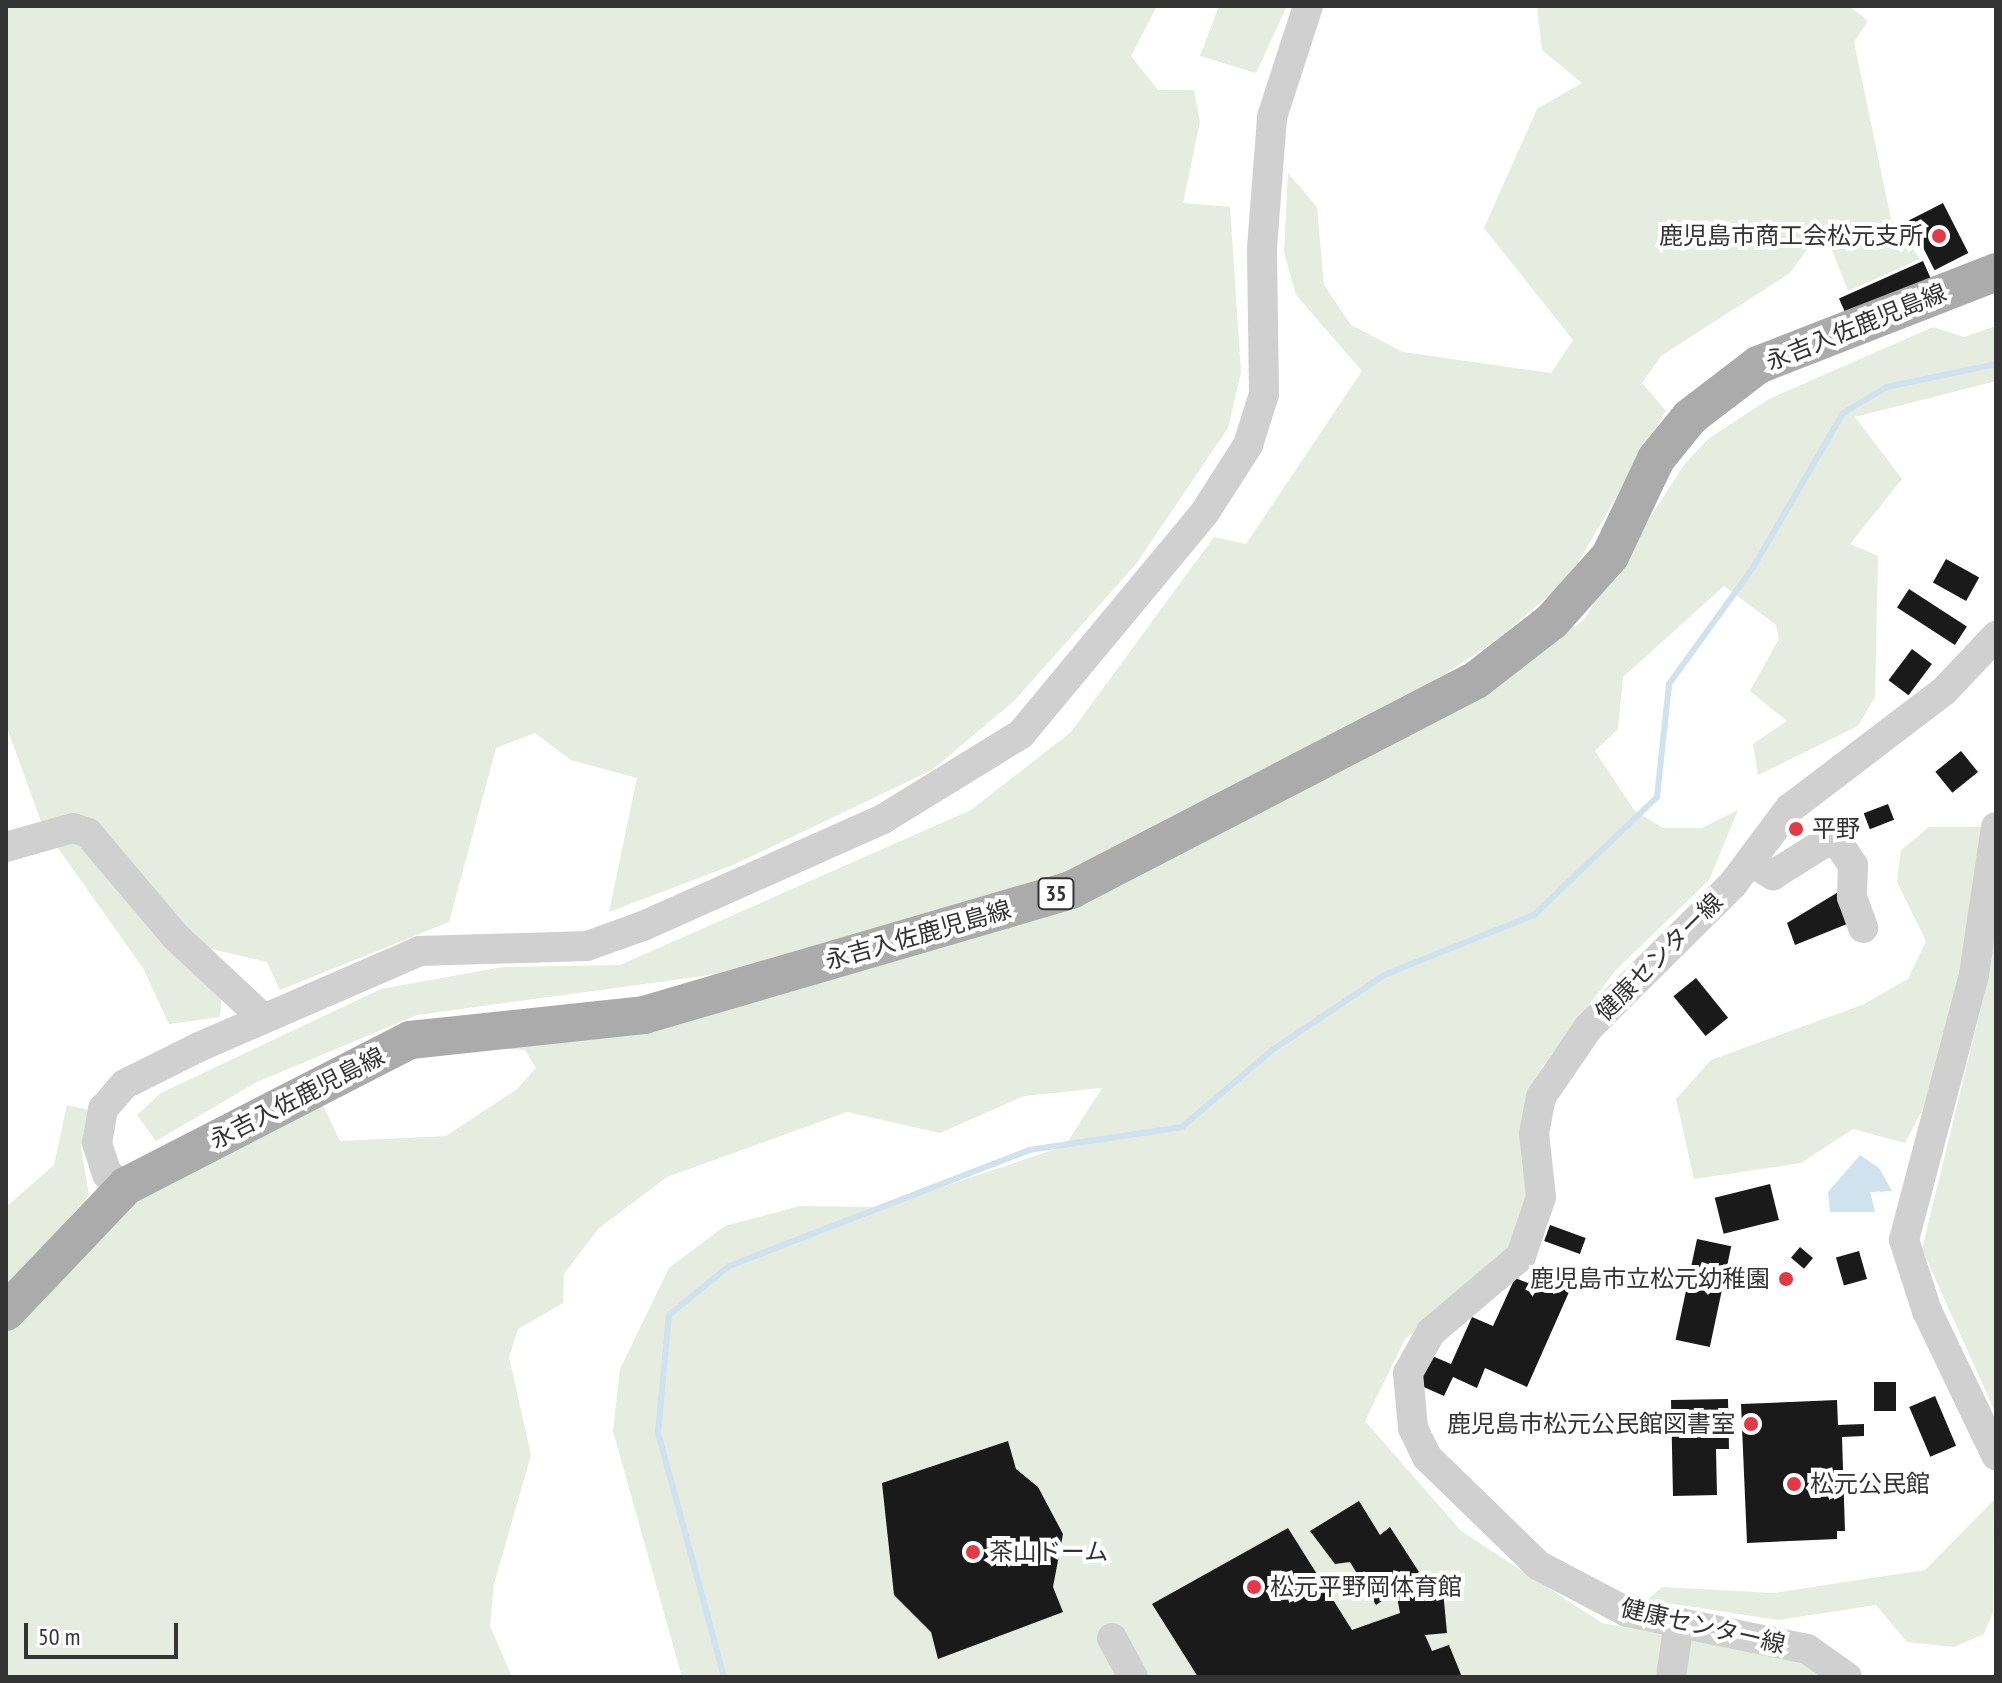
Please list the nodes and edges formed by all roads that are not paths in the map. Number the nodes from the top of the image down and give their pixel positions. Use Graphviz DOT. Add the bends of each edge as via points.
graph roads {
  1 [pos="1308,6"];
  2 [pos="1996,272"];
  3 [pos="1996,636"];
  4 [pos="1996,827"];
  5 [pos="6,847"];
  6 [pos="1751,862"];
  7 [pos="1863,928"];
  8 [pos="264,1019"];
  9 [pos="126,1186"];
  10 [pos="6,1312"];
  11 [pos="1996,1455"];
  12 [pos="1679,1622"];
  13 [pos="1112,1638"];
  14 [pos="1133,1677"];
  15 [pos="1671,1677"];
  16 [pos="1847,1677"];
  1 -- 8 [label="street" via="1272,117 1262,248 1265,379 1248,445 1205,512 1021,734 883,819 643,926 587,946 420,951"];
  2 -- 9 [label="main road, 永吉入佐鹿児島線 / 35" via="1758,365 1690,417 1656,459 1610,556 1552,621 1489,670 1071,890 644,1015 410,1040"];
  3 -- 6 [label="street, 健康センター線" via="1944,691 1815,784"];
  4 -- 11 [label="street" via="1974,975 1904,1240 1927,1311"];
  5 -- 8 [label="street" via="73,828 88,833 176,937"];
  6 -- 7 [label="street" via="1773,875 1824,843 1838,843 1853,865 1852,897"];
  6 -- 12 [label="street, 健康センター線" via="1622,987 1551,1076 1534,1133 1541,1197 1535,1228 1521,1256 1417,1350 1408,1373 1413,1428 1427,1457 1465,1499 1538,1565 1627,1612"];
  8 -- 9 [label="street" via="125,1084 103,1109 97,1143 107,1174"];
  9 -- 10 [label="main road, 永吉入佐鹿児島線 / 35"];
  12 -- 15 [label="street"];
  12 -- 16 [label="street, 健康センター線" via="1807,1649"];
  13 -- 14 [label="street"];
}
